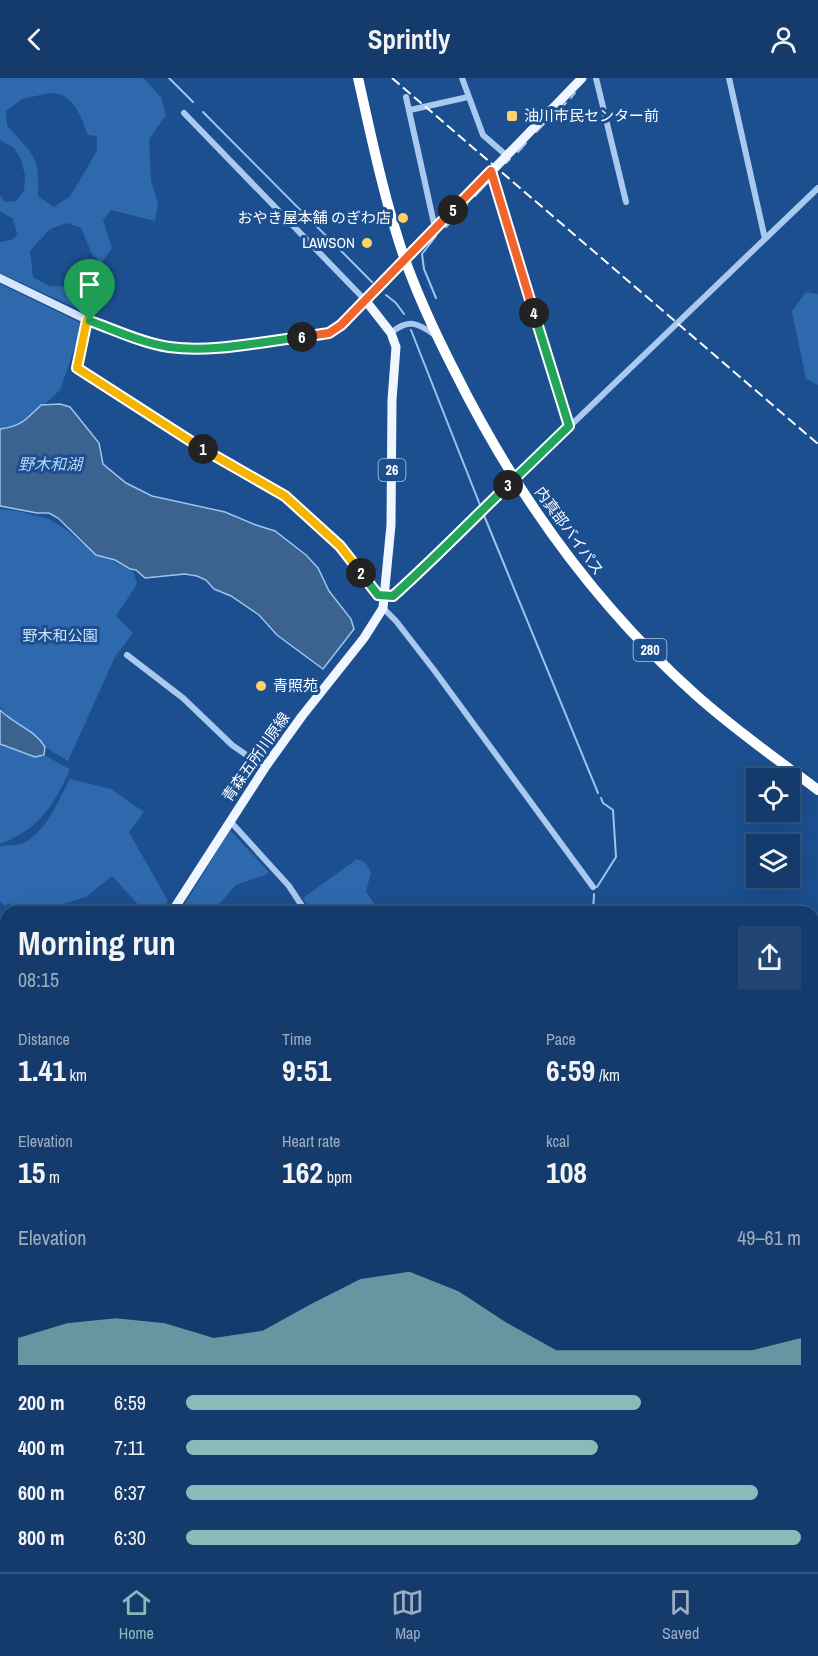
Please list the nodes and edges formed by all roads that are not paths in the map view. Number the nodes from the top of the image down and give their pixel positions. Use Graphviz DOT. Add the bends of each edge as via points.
graph roads {
  1 [pos="358,78"];
  2 [pos="462,78"];
  3 [pos="582,78"];
  4 [pos="596,78"];
  5 [pos="729,78"];
  6 [pos="406,97"];
  7 [pos="468,97"];
  8 [pos="410,110"];
  9 [pos="184,113"];
  10 [pos="506,155"];
  11 [pos="491,171"];
  12 [pos="818,188"];
  13 [pos="626,202"];
  14 [pos="435,228"];
  15 [pos="765,239"];
  16 [pos="405,261"];
  17 [pos="0,278"];
  18 [pos="366,301"];
  19 [pos="87,320"];
  20 [pos="391,333"];
  21 [pos="436,335"];
  22 [pos="569,426"];
  23 [pos="514,479"];
  24 [pos="386,596"];
  25 [pos="383,608"];
  26 [pos="127,655"];
  27 [pos="264,768"];
  28 [pos="818,790"];
  29 [pos="230,821"];
  30 [pos="593,887"];
  31 [pos="176,906"];
  32 [pos="302,906"];
  1 -- 16 [label="highway, 内真部バイパス / 280"];
  2 -- 7 [label="street"];
  3 -- 10 [label="main road"];
  4 -- 13 [label="street"];
  5 -- 15 [label="street"];
  6 -- 8 [label="street"];
  7 -- 8 [label="street"];
  7 -- 10 [label="street" via="483,135"];
  8 -- 14 [label="street"];
  9 -- 18 [label="street"];
  10 -- 11 [label="main road"];
  11 -- 14 [label="main road"];
  11 -- 22 [label="street"];
  12 -- 15 [label="street"];
  14 -- 16 [label="main road"];
  15 -- 22 [label="street"];
  16 -- 18 [label="main road"];
  16 -- 21 [label="highway, 内真部バイパス / 280"];
  17 -- 19 [label="street"];
  18 -- 19 [label="street" via="329,333 211,348 166,346"];
  18 -- 20 [label="main road, 青森五所川原線 / 26"];
  19 -- 24 [label="street" via="77,368 201,448 285,496 340,546 378,595"];
  20 -- 21 [label="street" via="399,326 411,324 421,325"];
  20 -- 24 [label="main road, 青森五所川原線 / 26" via="396,356"];
  21 -- 23 [label="highway, 内真部バイパス / 280"];
  22 -- 23 [label="street"];
  23 -- 24 [label="street" via="424,568 393,596"];
  23 -- 28 [label="highway, 内真部バイパス / 280" via="555,540 636,637 697,696"];
  24 -- 25 [label="main road, 青森五所川原線 / 26"];
  25 -- 27 [label="main road, 青森五所川原線 / 26"];
  25 -- 30 [label="street" via="434,670"];
  26 -- 27 [label="street"];
  27 -- 29 [label="main road, 青森五所川原線 / 26"];
  29 -- 31 [label="main road, 青森五所川原線 / 26"];
  29 -- 32 [label="street"];
}
